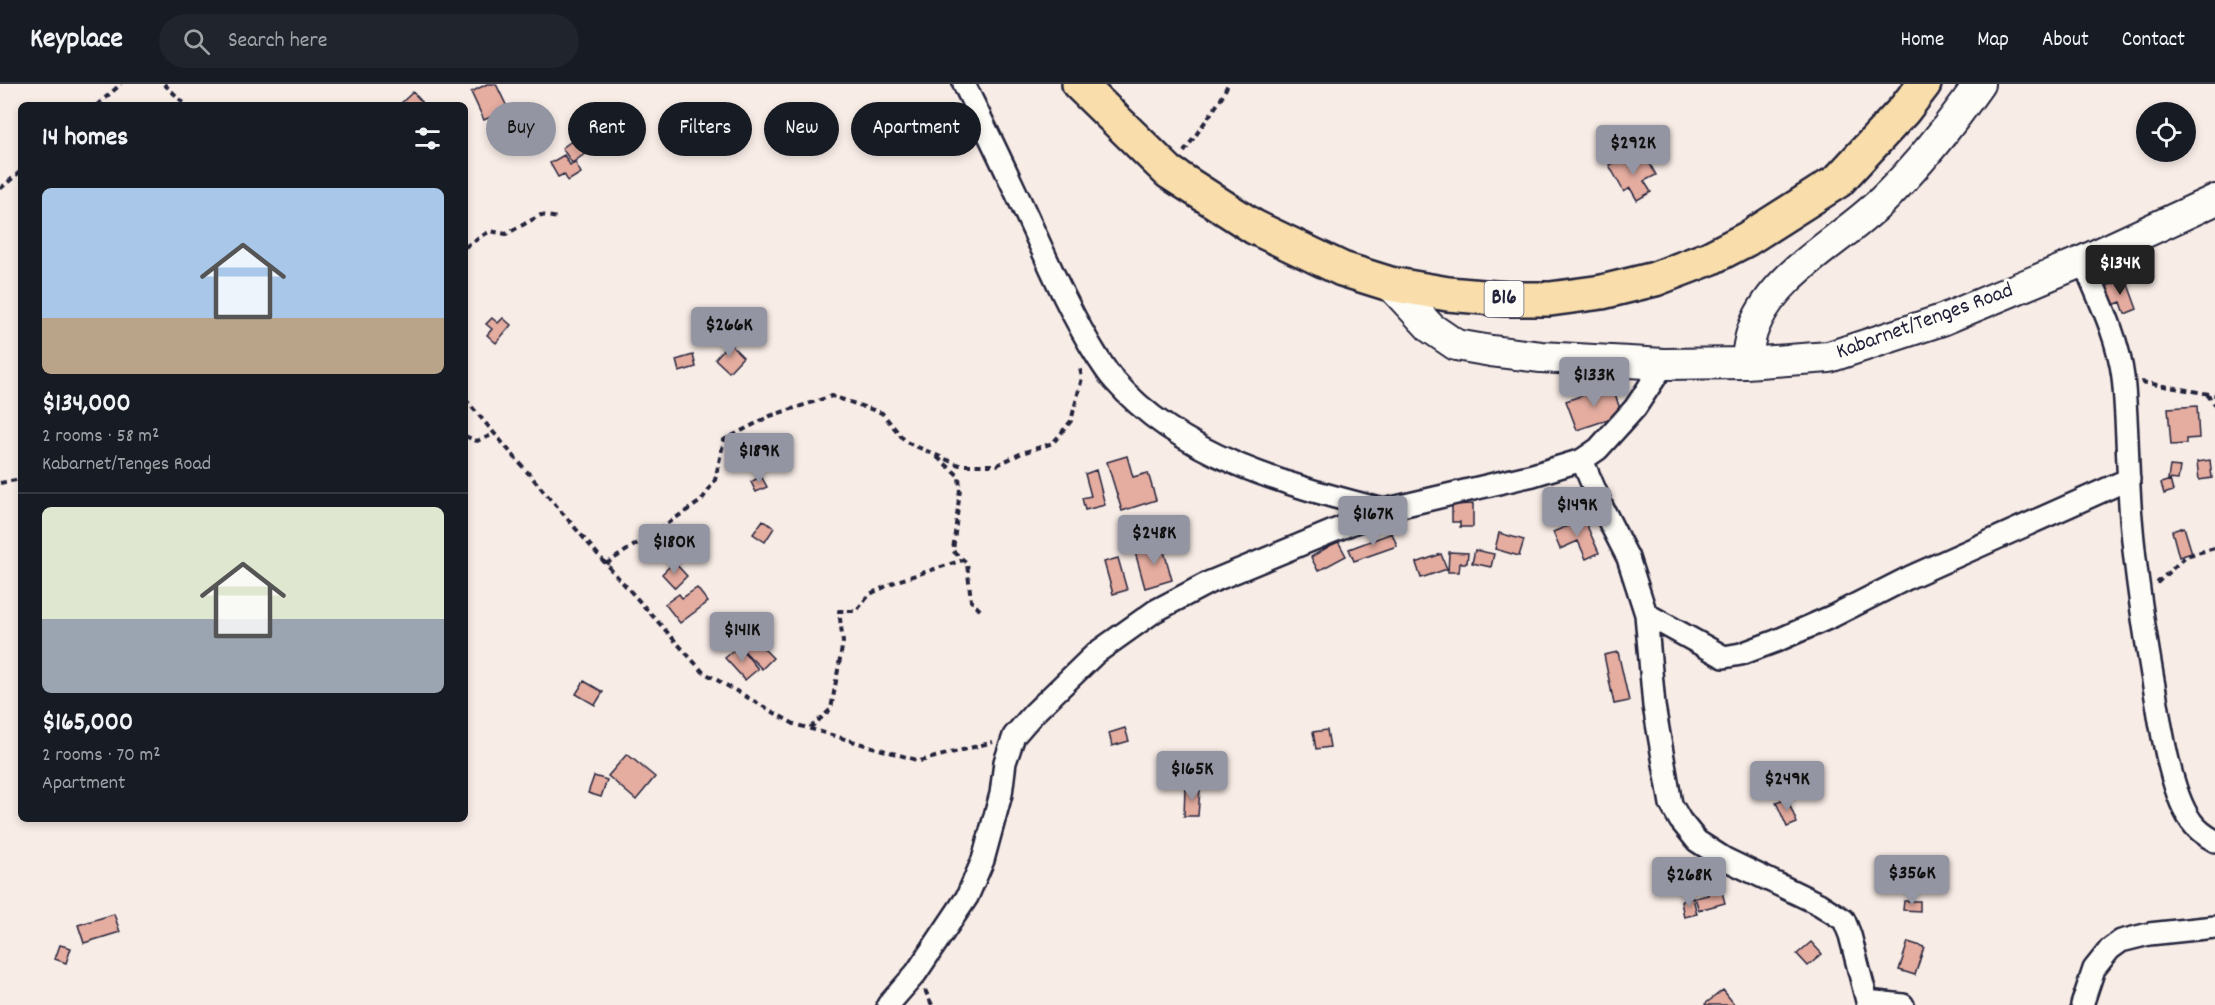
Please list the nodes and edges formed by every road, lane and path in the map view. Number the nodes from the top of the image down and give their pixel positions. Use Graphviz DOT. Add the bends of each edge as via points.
graph roads {
  1 [pos="121,84"];
  2 [pos="164,84"];
  3 [pos="964,84"];
  4 [pos="1079,84"];
  5 [pos="1228,84"];
  6 [pos="1924,84"];
  7 [pos="1979,84"];
  8 [pos="100,102"];
  9 [pos="183,102"];
  10 [pos="1169,172"];
  11 [pos="18,174"];
  12 [pos="0,189"];
  13 [pos="2215,200"];
  14 [pos="558,218"];
  15 [pos="468,245"];
  16 [pos="2083,261"];
  17 [pos="1390,284"];
  18 [pos="1746,363"];
  19 [pos="1664,364"];
  20 [pos="1080,367"];
  21 [pos="2123,378"];
  22 [pos="2206,393"];
  23 [pos="2215,394"];
  24 [pos="468,402"];
  25 [pos="2215,405"];
  26 [pos="495,434"];
  27 [pos="468,437"];
  28 [pos="934,455"];
  29 [pos="1582,460"];
  30 [pos="2128,479"];
  31 [pos="18,480"];
  32 [pos="0,483"];
  33 [pos="1384,510"];
  34 [pos="2215,548"];
  35 [pos="963,560"];
  36 [pos="606,564"];
  37 [pos="2138,593"];
  38 [pos="982,612"];
  39 [pos="1646,615"];
  40 [pos="809,729"];
  41 [pos="1014,736"];
  42 [pos="2215,841"];
  43 [pos="2215,927"];
  44 [pos="1868,1003"];
  45 [pos="888,1005"];
  46 [pos="1903,1005"];
  47 [pos="2082,1005"];
  1 -- 8 [label="path"];
  2 -- 9 [label="path"];
  3 -- 33 [label="street" via="1056,280 1113,380 1152,416 1224,461"];
  4 -- 10 [label="main road, B16"];
  5 -- 10 [label="path"];
  6 -- 17 [label="main road, B16" via="1838,181 1747,239 1655,279 1550,299 1448,294"];
  7 -- 18 [label="street" via="1950,126 1885,198 1797,271 1767,302 1753,328"];
  10 -- 17 [label="main road, B16" via="1254,227 1342,269"];
  11 -- 12 [label="path"];
  13 -- 16 [label="street, Kabarnet/Tenges Road"];
  14 -- 15 [label="path" via="541,214 506,234 490,231"];
  16 -- 18 [label="street, Kabarnet/Tenges Road" via="1876,343 1829,357"];
  16 -- 21 [label="street" via="2107,318"];
  17 -- 19 [label="street, Kabarnet/Tenges Road" via="1431,328 1456,345 1541,357"];
  18 -- 19 [label="street, Kabarnet/Tenges Road"];
  19 -- 29 [label="street" via="1635,408 1598,449"];
  20 -- 28 [label="path" via="1082,378 1071,421 1053,443 997,465 959,465"];
  21 -- 22 [label="path"];
  21 -- 30 [label="street"];
  22 -- 23 [label="path"];
  22 -- 25 [label="path"];
  24 -- 26 [label="path"];
  26 -- 27 [label="path" via="477,441"];
  26 -- 36 [label="path"];
  28 -- 35 [label="path" via="959,476 953,551"];
  28 -- 36 [label="path" via="906,442 882,413 832,396 770,416 724,440 715,480 701,501"];
  29 -- 33 [label="street"];
  29 -- 39 [label="street" via="1628,558"];
  30 -- 37 [label="street"];
  30 -- 39 [label="street" via="1824,620 1741,654 1724,657"];
  31 -- 32 [label="path"];
  33 -- 41 [label="street" via="1227,575 1155,611 1096,653"];
  34 -- 37 [label="path" via="2186,556 2156,585"];
  35 -- 38 [label="path" via="967,563 971,601"];
  35 -- 40 [label="path" via="897,581 870,594 855,611 839,612 843,642 831,709"];
  36 -- 40 [label="path" via="703,672"];
  37 -- 42 [label="street" via="2163,741 2181,800 2190,821"];
  39 -- 44 [label="street" via="1654,706 1671,804 1680,820 1697,841 1725,859 1844,920"];
  40 -- 41 [label="path" via="920,761"];
  41 -- 45 [label="street" via="983,860 967,897 916,973"];
  43 -- 47 [label="street" via="2121,941 2094,969"];
  44 -- 46 [label="street"];
}
